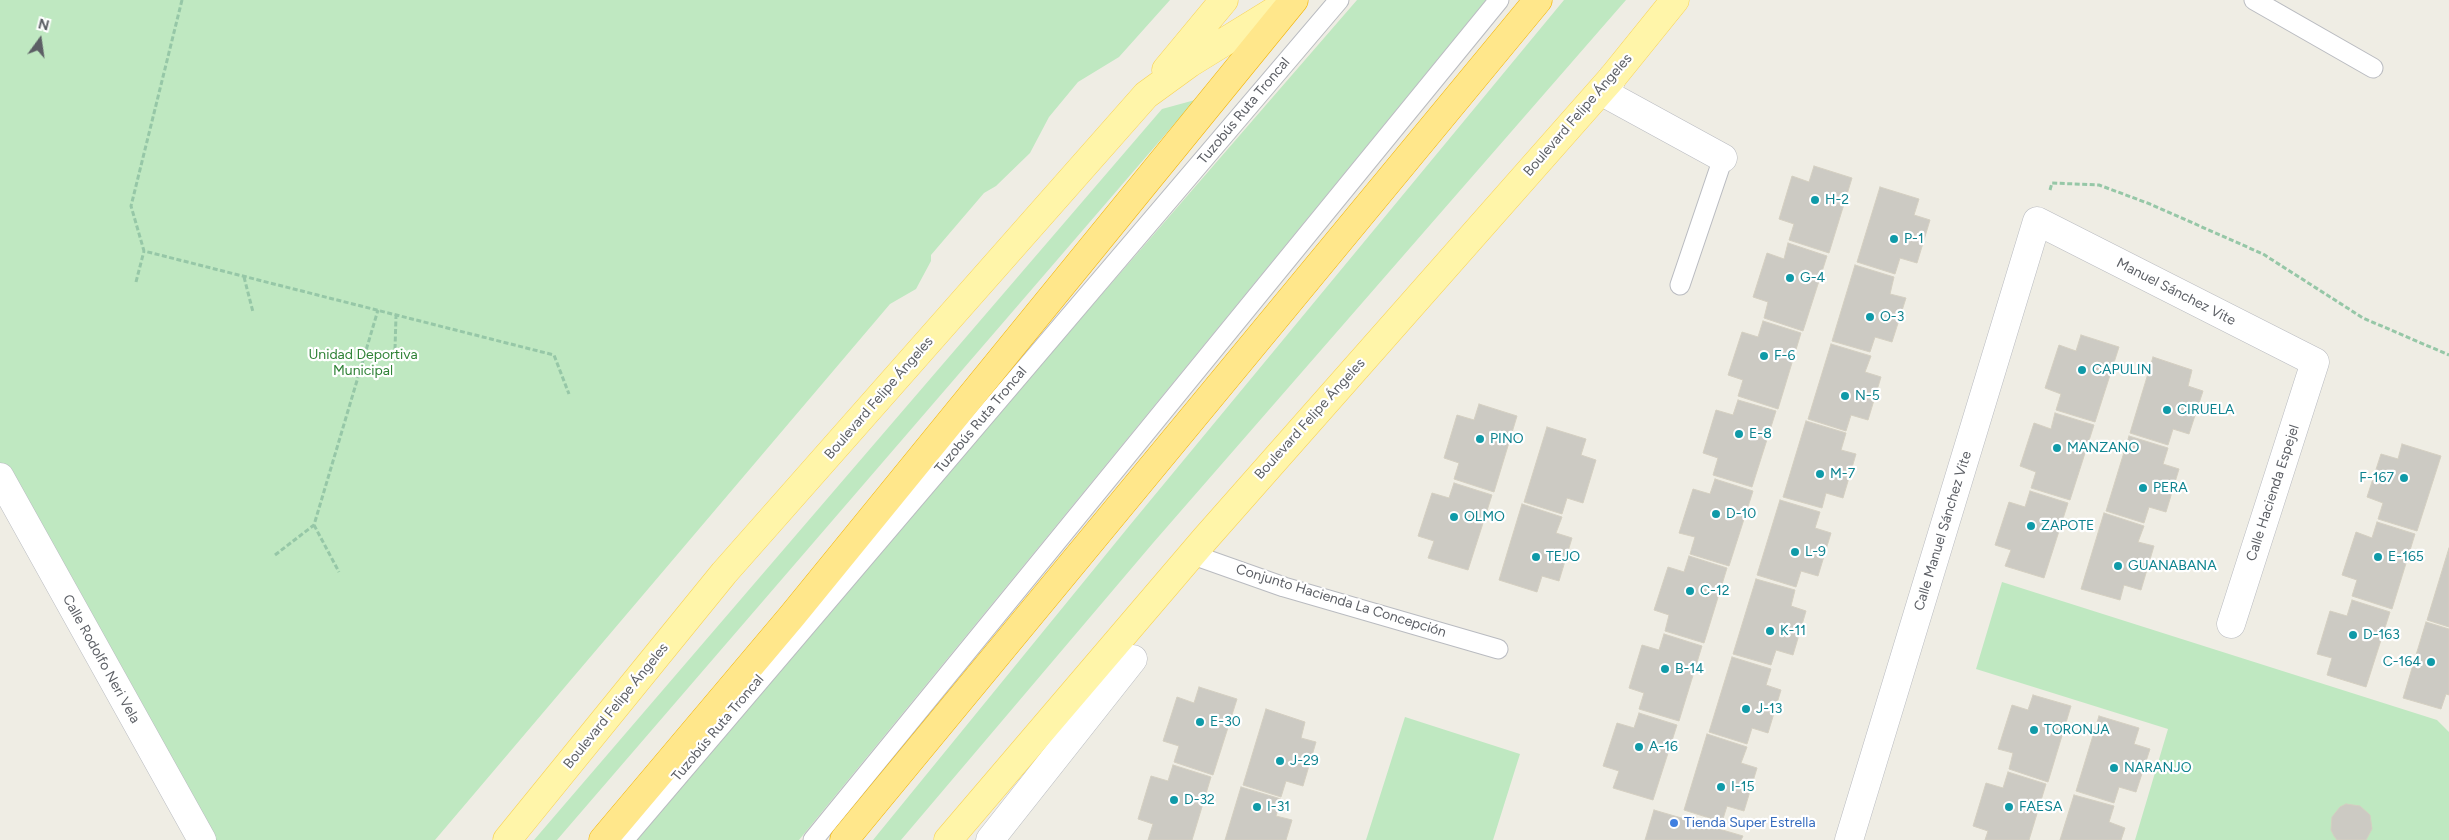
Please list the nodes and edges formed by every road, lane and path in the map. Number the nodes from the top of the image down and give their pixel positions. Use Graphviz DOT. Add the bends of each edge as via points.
graph roads {
  1 [pos="182,0"];
  2 [pos="1224,0"];
  3 [pos="1293,0"];
  4 [pos="1339,0"];
  5 [pos="1499,0"];
  6 [pos="1538,0"];
  7 [pos="1675,0"];
  8 [pos="2254,0"];
  9 [pos="2373,68"];
  10 [pos="1612,78"];
  11 [pos="1146,95"];
  12 [pos="1723,158"];
  13 [pos="2038,221"];
  14 [pos="144,251"];
  15 [pos="244,277"];
  16 [pos="136,282"];
  17 [pos="1680,285"];
  18 [pos="378,310"];
  19 [pos="254,312"];
  20 [pos="396,316"];
  21 [pos="395,349"];
  22 [pos="2449,356"];
  23 [pos="2315,362"];
  24 [pos="569,394"];
  25 [pos="0,477"];
  26 [pos="314,525"];
  27 [pos="1204,539"];
  28 [pos="275,555"];
  29 [pos="339,572"];
  30 [pos="2231,624"];
  31 [pos="1498,649"];
  32 [pos="1133,659"];
  33 [pos="202,840"];
  34 [pos="506,840"];
  35 [pos="603,840"];
  36 [pos="624,840"];
  37 [pos="813,840"];
  38 [pos="844,840"];
  39 [pos="948,840"];
  40 [pos="990,840"];
  41 [pos="1849,840"];
  1 -- 14 [label="path" via="132,206"];
  2 -- 11 [label="main road"];
  3 -- 11 [label="main road, Boulevard Felipe Ángeles" via="1190,63"];
  3 -- 35 [label="highway, Boulevard Felipe Ángeles" via="792,616"];
  4 -- 36 [label="lane, Tuzobús Ruta Troncal"];
  5 -- 37 [label="lane"];
  6 -- 38 [label="highway"];
  7 -- 10 [label="main road, Boulevard Felipe Ángeles"];
  8 -- 9 [label="lane"];
  10 -- 12 [label="street" via="1606,94"];
  10 -- 27 [label="main road, Boulevard Felipe Ángeles"];
  11 -- 34 [label="main road, Boulevard Felipe Ángeles" via="724,573"];
  12 -- 17 [label="lane"];
  13 -- 22 [label="path" via="2052,183 2099,186 2150,204 2263,254 2363,318"];
  13 -- 23 [label="street, Manuel Sánchez Vite"];
  13 -- 41 [label="street, Calle Manuel Sánchez Vite"];
  14 -- 15 [label="path"];
  14 -- 16 [label="path"];
  15 -- 18 [label="path"];
  15 -- 19 [label="path"];
  18 -- 20 [label="path"];
  18 -- 26 [label="path"];
  20 -- 21 [label="path"];
  20 -- 24 [label="path" via="554,356"];
  23 -- 30 [label="street, Calle Hacienda Espejel"];
  25 -- 33 [label="street, Calle Rodolfo Neri Vela"];
  26 -- 28 [label="path"];
  26 -- 29 [label="path"];
  27 -- 31 [label="lane, Conjunto Hacienda La Concepción" via="1202,558 1284,587"];
  27 -- 39 [label="main road, Boulevard Felipe Ángeles"];
  32 -- 40 [label="street"];
}
